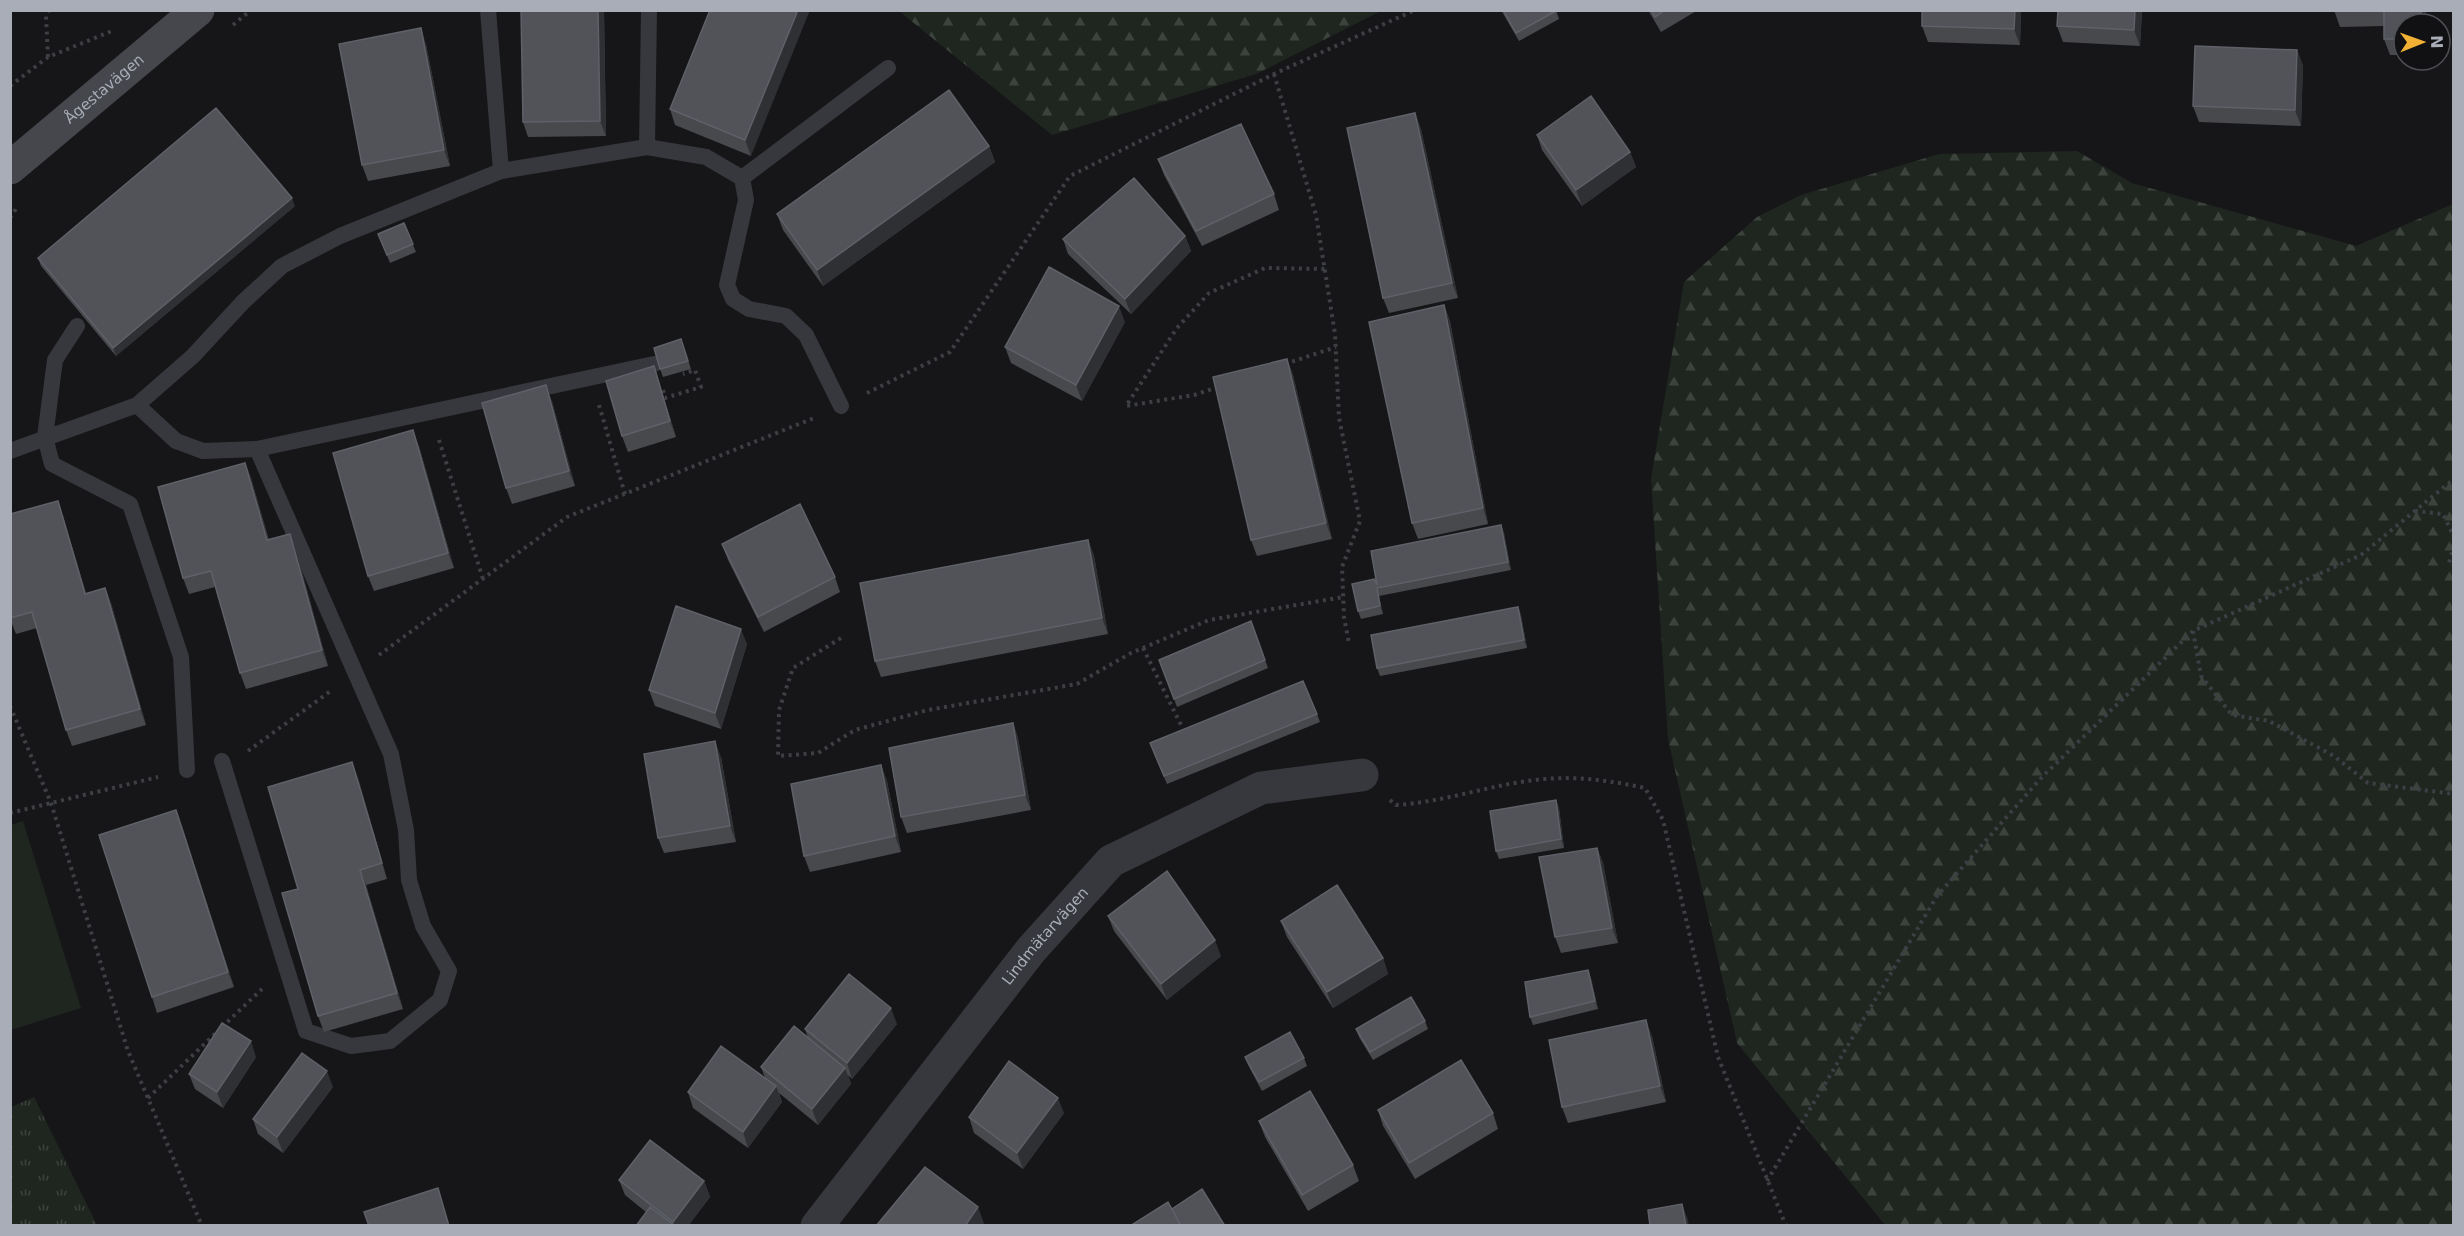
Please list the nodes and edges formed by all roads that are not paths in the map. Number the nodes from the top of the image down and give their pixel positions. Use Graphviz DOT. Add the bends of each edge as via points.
graph roads {
  1 [pos="198,10"];
  2 [pos="488,10"];
  3 [pos="649,10"];
  4 [pos="888,68"];
  5 [pos="647,147"];
  6 [pos="10,168"];
  7 [pos="501,171"];
  8 [pos="742,178"];
  9 [pos="77,326"];
  10 [pos="654,364"];
  11 [pos="137,405"];
  12 [pos="841,406"];
  13 [pos="45,437"];
  14 [pos="257,449"];
  15 [pos="10,451"];
  16 [pos="222,761"];
  17 [pos="187,770"];
  18 [pos="1362,775"];
  19 [pos="817,1226"];
  1 -- 6 [label="main road, Ågestavägen"];
  2 -- 7 [label="lane"];
  3 -- 5 [label="lane"];
  4 -- 8 [label="lane"];
  5 -- 7 [label="lane"];
  5 -- 8 [label="lane" via="706,157"];
  7 -- 11 [label="lane" via="340,236 282,266 193,356"];
  8 -- 12 [label="lane" via="746,200 727,285 733,299 749,309 786,316 806,335"];
  9 -- 13 [label="lane" via="55,360"];
  10 -- 14 [label="lane"];
  11 -- 13 [label="lane"];
  11 -- 14 [label="lane" via="176,441 202,451"];
  13 -- 15 [label="lane"];
  13 -- 17 [label="lane" via="52,464 130,504 181,657"];
  14 -- 16 [label="lane" via="391,754 406,830 409,880 423,926 449,971 440,1000 390,1041 351,1046 306,1032"];
  18 -- 19 [label="street, Lindmätarvägen" via="1261,788 1111,861 1031,950"];
}
